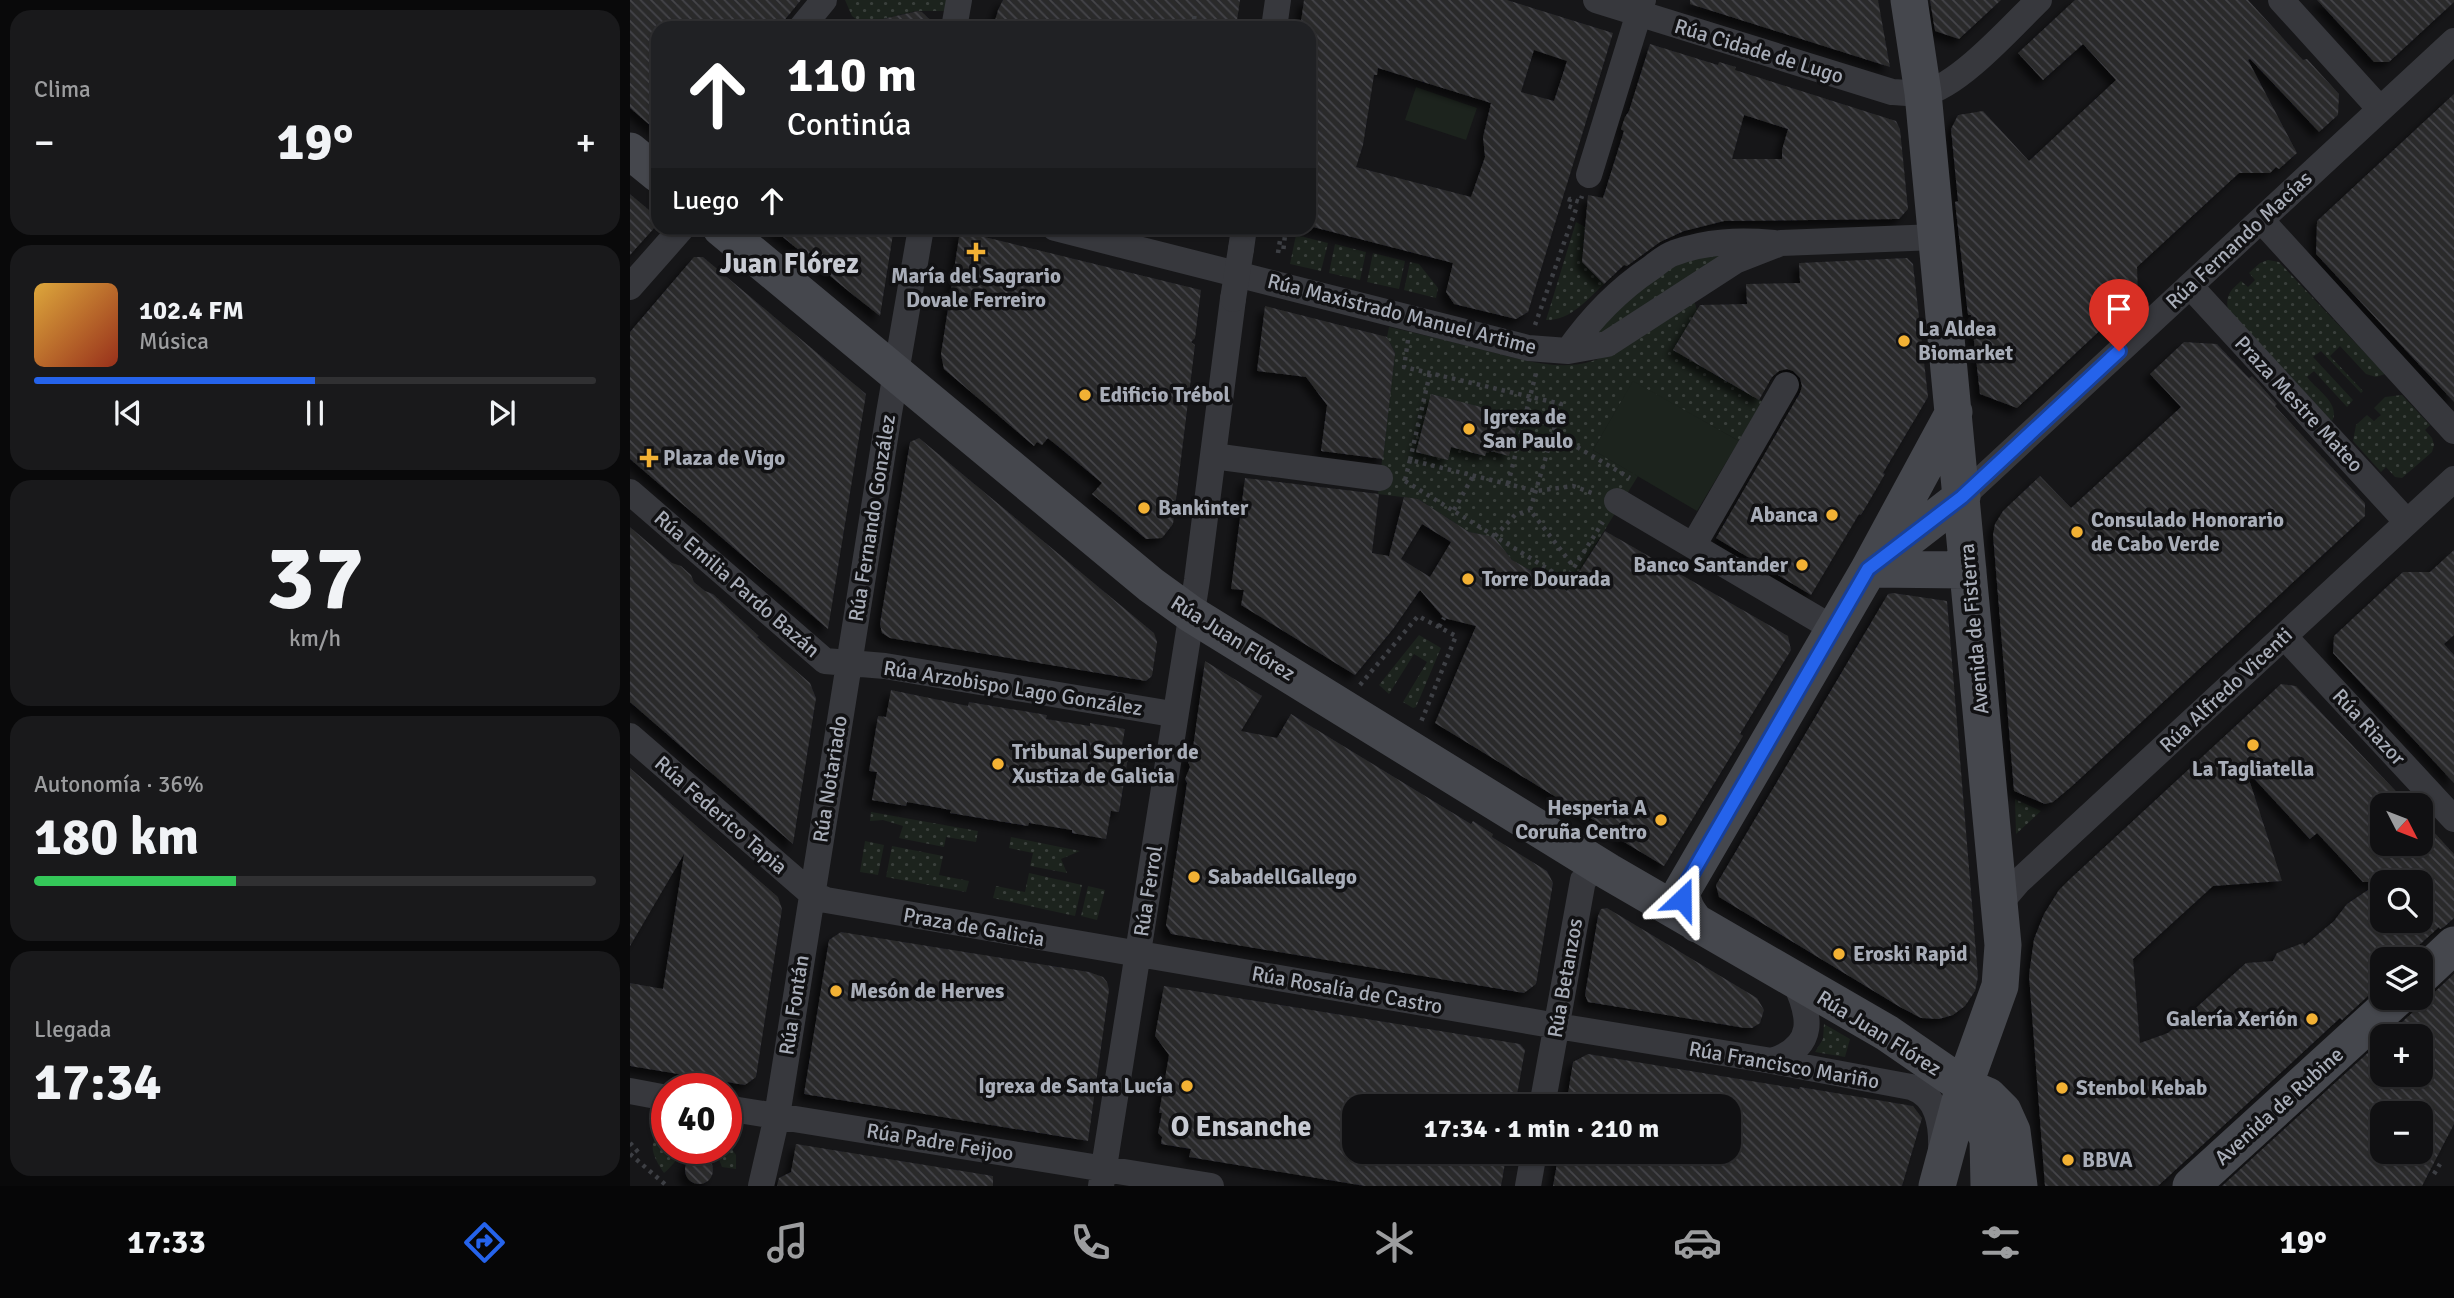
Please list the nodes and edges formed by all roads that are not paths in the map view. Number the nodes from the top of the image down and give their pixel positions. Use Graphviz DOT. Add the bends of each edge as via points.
graph roads {
  1 [pos="824,0"];
  2 [pos="959,0"];
  3 [pos="1278,0"];
  4 [pos="1596,0"];
  5 [pos="1909,0"];
  6 [pos="2039,0"];
  7 [pos="2281,0"];
  8 [pos="1641,7"];
  9 [pos="807,21"];
  10 [pos="955,21"];
  11 [pos="1275,21"];
  12 [pos="2454,41"];
  13 [pos="1923,93"];
  14 [pos="2380,109"];
  15 [pos="630,151"];
  16 [pos="651,168"];
  17 [pos="1589,174"];
  18 [pos="2261,220"];
  19 [pos="676,235"];
  20 [pos="729,235"];
  21 [pos="920,235"];
  22 [pos="1093,235"];
  23 [pos="1937,237"];
  24 [pos="1782,243"];
  25 [pos="1239,262"];
  26 [pos="2190,286"];
  27 [pos="630,288"];
  28 [pos="1568,351"];
  29 [pos="896,373"];
  30 [pos="1786,385"];
  31 [pos="1954,412"];
  32 [pos="2454,431"];
  33 [pos="1213,456"];
  34 [pos="1392,479"];
  35 [pos="2454,479"];
  36 [pos="630,492"];
  37 [pos="1962,497"];
  38 [pos="1610,512"];
  39 [pos="2407,522"];
  40 [pos="1693,546"];
  41 [pos="1868,569"];
  42 [pos="1968,570"];
  43 [pos="1191,614"];
  44 [pos="1834,629"];
  45 [pos="2284,636"];
  46 [pos="849,664"];
  47 [pos="1176,711"];
  48 [pos="630,736"];
  49 [pos="2454,819"];
  50 [pos="1609,872"];
  51 [pos="812,894"];
  52 [pos="2000,903"];
  53 [pos="1697,924"];
  54 [pos="2454,946"];
  55 [pos="1138,955"];
  56 [pos="2433,965"];
  57 [pos="1794,980"];
  58 [pos="2385,1010"];
  59 [pos="1557,1026"];
  60 [pos="1772,1061"];
  61 [pos="1964,1086"];
  62 [pos="630,1091"];
  63 [pos="1544,1094"];
  64 [pos="651,1095"];
  65 [pos="742,1111"];
  66 [pos="777,1116"];
  67 [pos="1532,1164"];
  68 [pos="1102,1177"];
  69 [pos="1939,1181"];
  70 [pos="761,1186"];
  71 [pos="1211,1186"];
  72 [pos="1528,1186"];
  73 [pos="1989,1186"];
  74 [pos="2019,1186"];
  75 [pos="2191,1186"];
  1 -- 9 [label="street"];
  2 -- 10 [label="street"];
  3 -- 11 [label="street"];
  4 -- 8 [label="street, Rúa Cidade de Lugo"];
  5 -- 13 [label="street, Avenida de Fisterra"];
  6 -- 13 [label="street" via="1972,63 1943,85"];
  7 -- 14 [label="street"];
  8 -- 13 [label="street, Rúa Cidade de Lugo" via="1892,92"];
  8 -- 17 [label="street"];
  12 -- 14 [label="street, Rúa Fernando Macías"];
  13 -- 23 [label="street, Avenida de Fisterra"];
  14 -- 18 [label="street, Rúa Fernando Macías"];
  15 -- 16 [label="street"];
  18 -- 26 [label="street, Rúa Fernando Macías"];
  18 -- 32 [label="street"];
  19 -- 27 [label="street"];
  20 -- 29 [label="street, Rúa Juan Flórez"];
  21 -- 29 [label="street, Rúa Fernando González"];
  22 -- 25 [label="street, Rúa Maxistrado Manuel Artime"];
  23 -- 24 [label="street, Rúa Maxistrado Manuel Artime"];
  23 -- 31 [label="street, Avenida de Fisterra"];
  24 -- 28 [label="street, Rúa Maxistrado Manuel Artime" via="1735,261 1607,344"];
  24 -- 28 [label="street, Rúa Maxistrado Manuel Artime" via="1731,241 1671,254 1624,288 1588,322"];
  25 -- 28 [label="street, Rúa Maxistrado Manuel Artime" via="1528,348"];
  25 -- 33 [label="street, Rúa Ferrol"];
  26 -- 37 [label="street, Rúa Fernando Macías"];
  26 -- 39 [label="street, Praza Mestre Mateo"];
  29 -- 43 [label="street, Rúa Juan Flórez" via="1140,577"];
  29 -- 46 [label="street, Rúa Fernando González"];
  30 -- 40 [label="street"];
  31 -- 37 [label="street, Avenida de Fisterra"];
  31 -- 41 [label="street"];
  33 -- 34 [label="street"];
  33 -- 43 [label="street, Rúa Ferrol"];
  35 -- 39 [label="street, Rúa Alfredo Vicenti"];
  36 -- 46 [label="street, Rúa Emilia Pardo Bazán" via="825,661"];
  37 -- 41 [label="street"];
  37 -- 42 [label="street, Avenida de Fisterra"];
  38 -- 40 [label="street"];
  39 -- 45 [label="street, Rúa Alfredo Vicenti"];
  40 -- 44 [label="street"];
  41 -- 42 [label="street"];
  41 -- 44 [label="street"];
  42 -- 52 [label="street, Avenida de Fisterra"];
  43 -- 47 [label="street, Rúa Ferrol"];
  43 -- 50 [label="street, Rúa Juan Flórez"];
  44 -- 53 [label="street" via="1682,891 1686,911"];
  45 -- 49 [label="street, Rúa Riazor"];
  45 -- 52 [label="street, Rúa Alfredo Vicenti"];
  46 -- 47 [label="street, Rúa Arzobispo Lago González"];
  46 -- 51 [label="street, Rúa Notariado"];
  47 -- 55 [label="street, Rúa Ferrol"];
  48 -- 51 [label="street, Rúa Federico Tapia"];
  50 -- 53 [label="street, Rúa Juan Flórez"];
  50 -- 59 [label="street, Rúa Betanzos" via="1592,872 1583,880"];
  51 -- 55 [label="street, Praza de Galicia" via="843,905"];
  51 -- 66 [label="street, Rúa Fontán"];
  52 -- 61 [label="street, Avenida de Fisterra" via="2000,986"];
  53 -- 57 [label="street, Rúa Juan Flórez"];
  54 -- 56 [label="street"];
  55 -- 59 [label="street, Rúa Rosalía de Castro"];
  55 -- 68 [label="street, Rúa Ferrol"];
  57 -- 60 [label="street, Rúa Juan Flórez" via="1808,1028 1793,1051"];
  57 -- 61 [label="street, Rúa Juan Flórez" via="1886,1033"];
  58 -- 75 [label="street, Avenida de Rubine"];
  59 -- 60 [label="street, Rúa Francisco Mariño"];
  59 -- 63 [label="street, Rúa Betanzos"];
  60 -- 69 [label="street, Rúa Francisco Mariño" via="1920,1090 1937,1111"];
  61 -- 69 [label="street, Avenida de Fisterra"];
  61 -- 73 [label="street" via="1988,1139"];
  61 -- 74 [label="street, Rúa Juan Flórez" via="1988,1096 2008,1120"];
  62 -- 64 [label="street"];
  65 -- 66 [label="street, Rúa Padre Feijoo"];
  66 -- 68 [label="street, Rúa Padre Feijoo"];
  66 -- 70 [label="street, Rúa Fontán"];
  67 -- 72 [label="street"];
  68 -- 71 [label="street, Rúa Padre Feijoo"];
}
